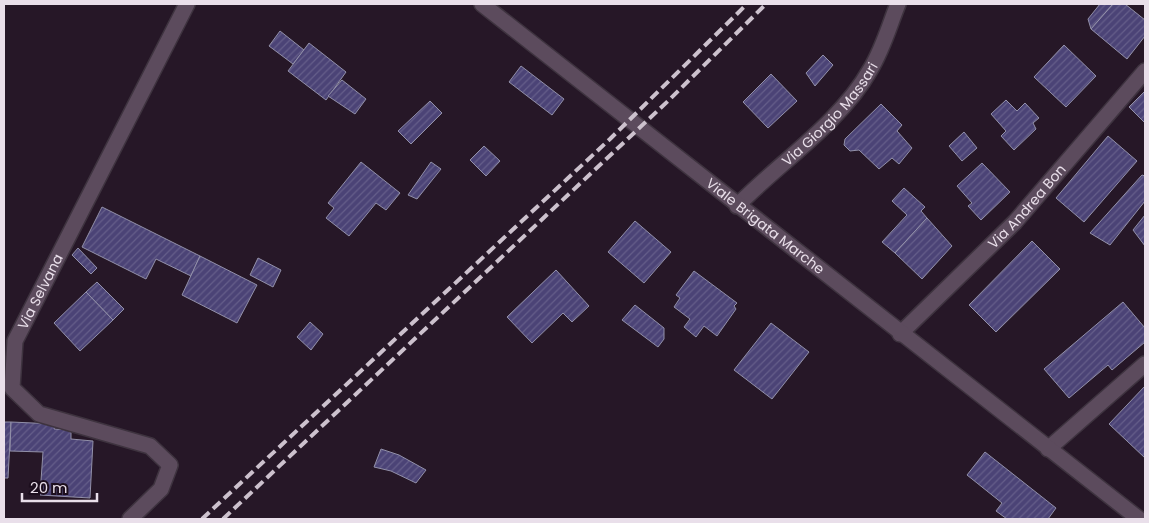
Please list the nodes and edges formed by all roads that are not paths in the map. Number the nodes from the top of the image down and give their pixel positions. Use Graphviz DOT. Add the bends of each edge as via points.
graph roads {
  1 [pos="187,4"];
  2 [pos="482,4"];
  3 [pos="898,4"];
  4 [pos="1145,71"];
  5 [pos="738,206"];
  6 [pos="900,334"];
  7 [pos="1145,364"];
  8 [pos="1048,449"];
  9 [pos="130,519"];
  10 [pos="1139,519"];
  1 -- 9 [label="street, Via Selvana" via="15,341 12,388 39,414 150,446 170,464 161,489"];
  2 -- 5 [label="street, Viale Brigata Marche"];
  3 -- 5 [label="street, Via Giorgio Massari" via="878,57 856,91 834,116"];
  4 -- 6 [label="street, Via Andrea Bon" via="1015,222"];
  5 -- 6 [label="street, Viale Brigata Marche"];
  6 -- 8 [label="street, Viale Brigata Marche"];
  7 -- 8 [label="street"];
  8 -- 10 [label="street, Viale Brigata Marche"];
}
